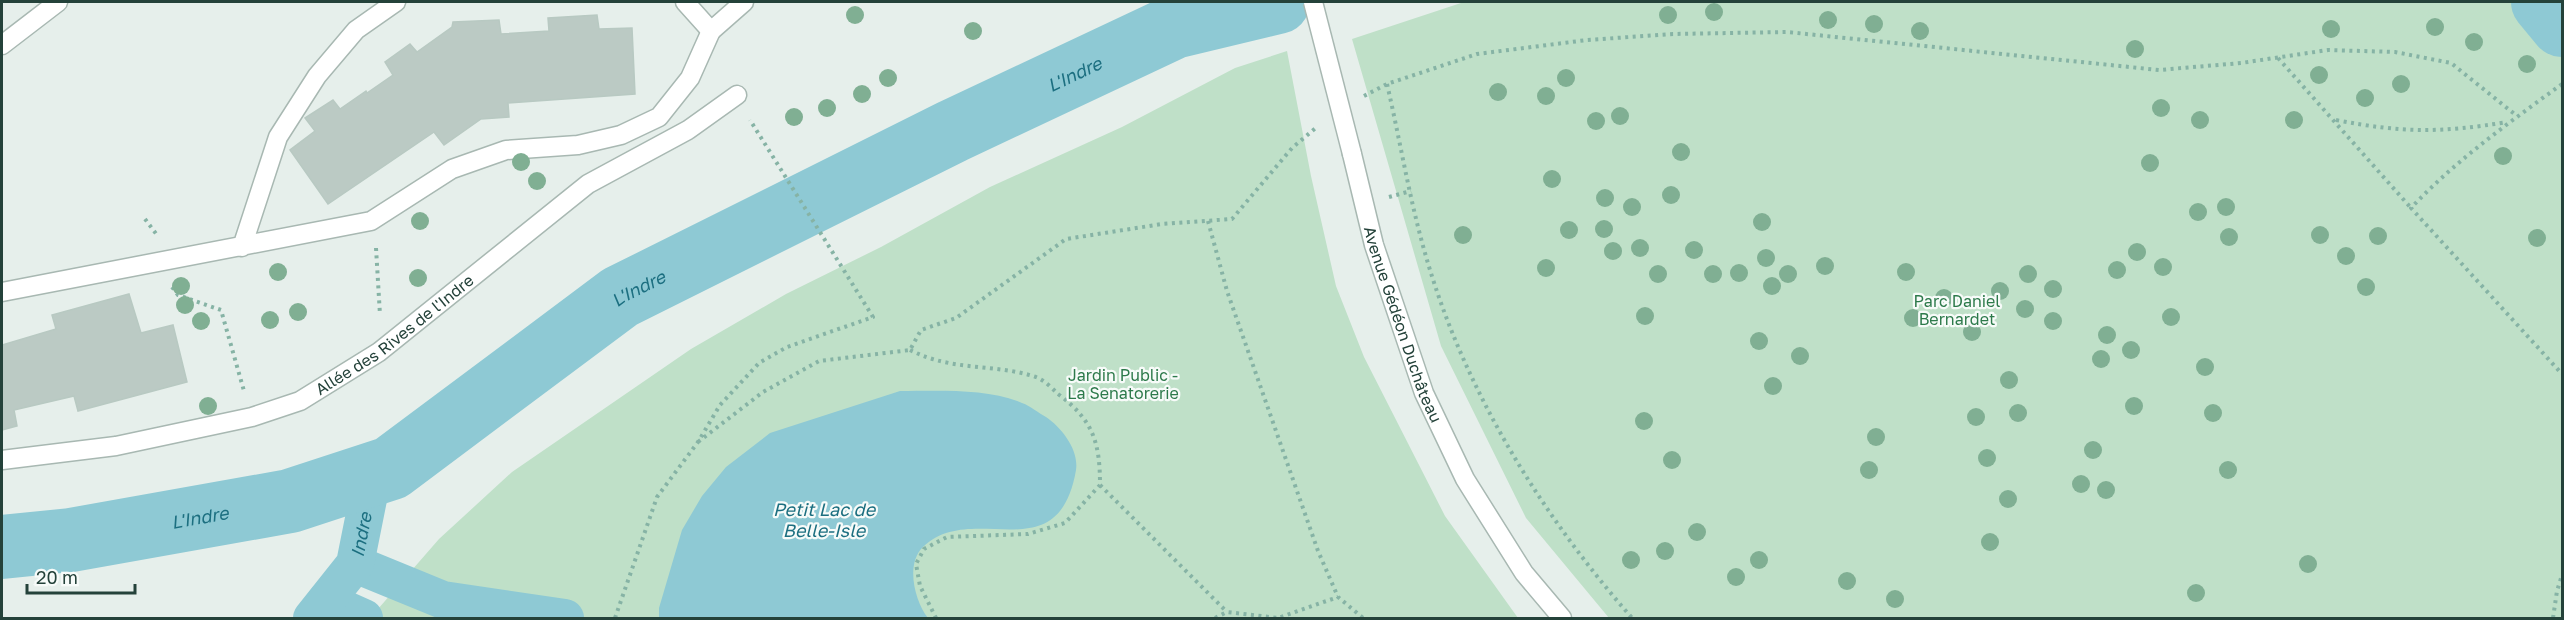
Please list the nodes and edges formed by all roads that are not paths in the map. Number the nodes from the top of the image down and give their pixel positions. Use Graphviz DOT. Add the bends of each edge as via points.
graph roads {
  1 [pos="58,2"];
  2 [pos="396,2"];
  3 [pos="685,2"];
  4 [pos="744,2"];
  5 [pos="1313,2"];
  6 [pos="711,31"];
  7 [pos="2,45"];
  8 [pos="736,95"];
  9 [pos="242,247"];
  10 [pos="2,292"];
  11 [pos="2,460"];
  12 [pos="1562,618"];
  1 -- 7 [label="street"];
  2 -- 9 [label="street" via="356,30 317,76 278,137"];
  3 -- 6 [label="street"];
  4 -- 6 [label="street"];
  5 -- 12 [label="street, Avenue Gédéon Duchâteau, bridge" via="1374,246 1424,393 1465,479 1524,573"];
  6 -- 9 [label="street" via="690,78 658,117 621,135 578,145 506,150 452,168 371,221"];
  8 -- 11 [label="street, Allée des Rives de l'Indre" via="688,130 588,183 380,352 300,401 252,417 116,446"];
  9 -- 10 [label="street"];
}
